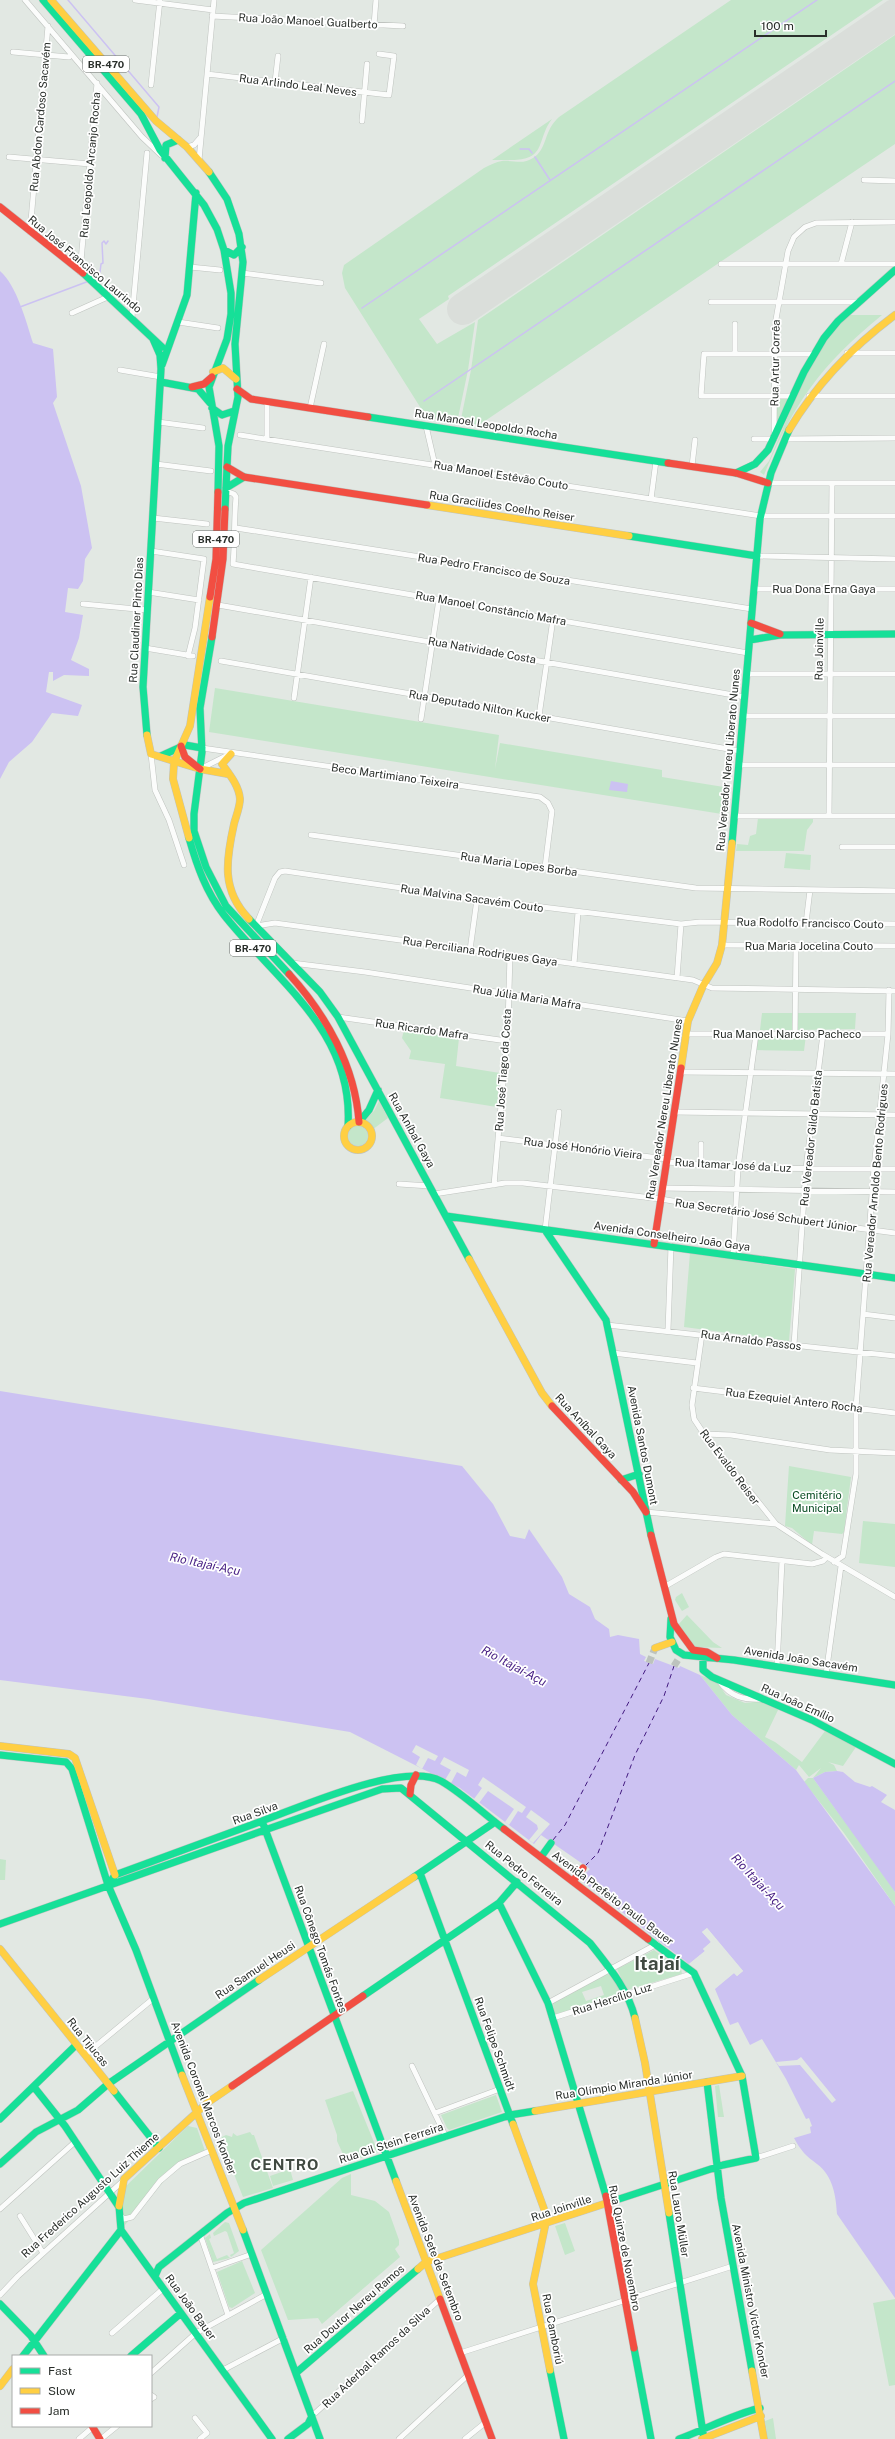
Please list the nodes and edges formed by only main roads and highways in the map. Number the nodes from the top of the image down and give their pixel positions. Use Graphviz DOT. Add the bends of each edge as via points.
graph roads {
  1 [pos="43,0"];
  2 [pos="51,0"];
  3 [pos="178,140"];
  4 [pos="166,158"];
  5 [pos="196,192"];
  6 [pos="0,207"];
  7 [pos="242,247"];
  8 [pos="224,250"];
  9 [pos="895,270"];
  10 [pos="895,315"];
  11 [pos="162,351"];
  12 [pos="213,374"];
  13 [pos="236,379"];
  14 [pos="161,380"];
  15 [pos="192,387"];
  16 [pos="237,389"];
  17 [pos="211,404"];
  18 [pos="234,411"];
  19 [pos="219,461"];
  20 [pos="227,467"];
  21 [pos="736,473"];
  22 [pos="244,477"];
  23 [pos="768,483"];
  24 [pos="226,490"];
  25 [pos="756,556"];
  26 [pos="751,623"];
  27 [pos="780,634"];
  28 [pos="895,634"];
  29 [pos="750,640"];
  30 [pos="181,746"];
  31 [pos="202,748"];
  32 [pos="231,754"];
  33 [pos="161,756"];
  34 [pos="174,762"];
  35 [pos="200,769"];
  36 [pos="228,774"];
  37 [pos="378,1090"];
  38 [pos="359,1122"];
  39 [pos="348,1126"];
  40 [pos="446,1216"];
  41 [pos="545,1230"];
  42 [pos="654,1244"];
  43 [pos="895,1278"];
  44 [pos="639,1474"];
  45 [pos="621,1480"];
  46 [pos="646,1512"];
  47 [pos="672,1617"];
  48 [pos="672,1642"];
  49 [pos="655,1648"];
  50 [pos="703,1656"];
  51 [pos="717,1658"];
  52 [pos="895,1685"];
  53 [pos="0,1746"];
  54 [pos="0,1754"];
  55 [pos="895,1764"];
  56 [pos="416,1775"];
  57 [pos="410,1794"];
  58 [pos="262,1822"];
  59 [pos="495,1822"];
  60 [pos="265,1830"];
  61 [pos="467,1841"];
  62 [pos="551,1843"];
  63 [pos="541,1857"];
  64 [pos="584,1868"];
  65 [pos="420,1873"];
  66 [pos="115,1875"];
  67 [pos="573,1881"];
  68 [pos="517,1882"];
  69 [pos="108,1885"];
  70 [pos="499,1903"];
  71 [pos="0,1924"];
  72 [pos="445,1941"];
  73 [pos="309,1947"];
  74 [pos="0,1949"];
  75 [pos="626,1994"];
  76 [pos="334,2016"];
  77 [pos="169,2041"];
  78 [pos="76,2045"];
  79 [pos="742,2076"];
  80 [pos="707,2082"];
  81 [pos="108,2084"];
  82 [pos="360,2084"];
  83 [pos="34,2087"];
  84 [pos="650,2092"];
  85 [pos="578,2103"];
  86 [pos="196,2113"];
  87 [pos="510,2115"];
  88 [pos="0,2119"];
  89 [pos="61,2120"];
  90 [pos="159,2148"];
  91 [pos="386,2156"];
  92 [pos="756,2158"];
  93 [pos="0,2164"];
  94 [pos="717,2168"];
  95 [pos="664,2186"];
  96 [pos="608,2204"];
  97 [pos="235,2208"];
  98 [pos="119,2211"];
  99 [pos="547,2224"];
  100 [pos="121,2230"];
  101 [pos="426,2262"];
  102 [pos="148,2267"];
  103 [pos="158,2267"];
  104 [pos="155,2276"];
  105 [pos="0,2304"];
  106 [pos="181,2313"];
  107 [pos="35,2341"];
  108 [pos="24,2355"];
  109 [pos="43,2355"];
  110 [pos="132,2355"];
  111 [pos="12,2370"];
  112 [pos="297,2372"];
  113 [pos="0,2386"];
  114 [pos="760,2408"];
  115 [pos="740,2413"];
  116 [pos="312,2416"];
  117 [pos="761,2416"];
  118 [pos="744,2423"];
  119 [pos="92,2427"];
  120 [pos="703,2430"];
  121 [pos="101,2439"];
  122 [pos="272,2439"];
  123 [pos="288,2439"];
  124 [pos="320,2439"];
  125 [pos="492,2439"];
  126 [pos="564,2439"];
  127 [pos="651,2439"];
  128 [pos="679,2439"];
  129 [pos="703,2439"];
  130 [pos="764,2439"];
  1 -- 4 [label="main road, BR-470" via="141,114"];
  2 -- 3 [label="main road, BR-470" via="156,121"];
  3 -- 4 [label="main road" via="166,145"];
  3 -- 7 [label="main road, BR-470" via="199,160 227,199"];
  4 -- 5 [label="main road, BR-470"];
  5 -- 8 [label="main road, BR-470" via="211,217"];
  5 -- 11 [label="main road" via="187,295 170,340"];
  6 -- 11 [label="main road, Rua José Francisco Laurindo" via="110,296"];
  7 -- 8 [label="main road" via="234,255"];
  7 -- 13 [label="main road, BR-470" via="235,344"];
  8 -- 12 [label="main road, BR-470" via="231,293 231,314 227,339"];
  9 -- 21 [label="main road" via="838,321 813,354 768,450 755,464"];
  10 -- 23 [label="main road, Rua Vereador Nereu Liberato Nunes" via="846,353 809,396 785,439"];
  11 -- 14 [label="main road, Rua Claudiner Pinto Dias"];
  12 -- 13 [label="main road" via="223,368"];
  12 -- 15 [label="main road" via="204,384"];
  12 -- 17 [label="main road, BR-470" via="209,387"];
  13 -- 16 [label="main road, BR-470"];
  14 -- 15 [label="main road"];
  14 -- 33 [label="main road, Rua Claudiner Pinto Dias" via="143,704 151,754"];
  15 -- 17 [label="main road" via="201,391"];
  16 -- 18 [label="main road, BR-470" via="238,397"];
  16 -- 21 [label="main road, Rua Manoel Leopoldo Rocha" via="246,397 267,401"];
  17 -- 18 [label="main road" via="224,416"];
  17 -- 19 [label="main road, BR-470" via="218,433"];
  18 -- 20 [label="main road, BR-470"];
  19 -- 20 [label="main road, Rua Gracilides Coelho Reiser"];
  19 -- 30 [label="main road, BR-470" via="214,576 190,726"];
  20 -- 22 [label="main road, Rua Gracilides Coelho Reiser"];
  20 -- 24 [label="main road, BR-470"];
  21 -- 23 [label="main road, Rua Manoel Leopoldo Rocha"];
  22 -- 24 [label="main road" via="236,480"];
  22 -- 25 [label="main road, Rua Gracilides Coelho Reiser"];
  23 -- 25 [label="main road, Rua Vereador Nereu Liberato Nunes"];
  24 -- 31 [label="main road, BR-470" via="218,605 200,708"];
  25 -- 26 [label="main road, Rua Vereador Nereu Liberato Nunes"];
  26 -- 27 [label="main road"];
  26 -- 29 [label="main road, Rua Vereador Nereu Liberato Nunes"];
  27 -- 28 [label="main road"];
  27 -- 29 [label="main road"];
  29 -- 42 [label="main road, Rua Vereador Nereu Liberato Nunes" via="722,945 717,963 703,986 688,1021"];
  30 -- 31 [label="main road"];
  30 -- 33 [label="main road"];
  30 -- 34 [label="main road, BR-470"];
  30 -- 35 [label="main road" via="186,757"];
  31 -- 35 [label="main road, BR-470"];
  32 -- 36 [label="main road" via="222,764"];
  33 -- 34 [label="main road"];
  34 -- 35 [label="main road"];
  34 -- 39 [label="main road, BR-470" via="173,779 178,805 196,864 207,889 233,928 291,987 324,1033 332,1047 342,1077 349,1108"];
  35 -- 36 [label="main road"];
  35 -- 38 [label="main road, BR-470" via="193,823 199,851 213,884 234,917 296,982 325,1020 341,1050 349,1074"];
  36 -- 37 [label="main road, Rua Aníbal Gaya" via="236,784 240,800 228,848 228,880 234,899 256,926 320,992 338,1017"];
  37 -- 38 [label="main road" via="369,1110"];
  37 -- 40 [label="main road, Rua Aníbal Gaya"];
  38 -- 39 [label="main road"];
  38 -- 39 [label="main road" via="368,1126 372,1134 370,1144 361,1150 351,1149 345,1142 344,1132"];
  40 -- 41 [label="main road, Avenida Conselheiro João Gaya"];
  40 -- 45 [label="main road, Rua Aníbal Gaya" via="542,1393"];
  41 -- 42 [label="main road, Avenida Conselheiro João Gaya"];
  41 -- 44 [label="main road, Avenida Santos Dumont" via="603,1313"];
  42 -- 43 [label="main road, Avenida Conselheiro João Gaya"];
  44 -- 45 [label="main road"];
  44 -- 46 [label="main road, Avenida Santos Dumont"];
  45 -- 46 [label="main road, Rua Aníbal Gaya" via="633,1492"];
  46 -- 47 [label="main road, Avenida Santos Dumont"];
  47 -- 48 [label="main road" via="669,1633"];
  47 -- 51 [label="main road, Avenida Santos Dumont" via="674,1624 693,1650 707,1652"];
  48 -- 49 [label="main road"];
  48 -- 50 [label="main road, Avenida João Sacavém" via="680,1656"];
  50 -- 51 [label="main road, Avenida João Sacavém"];
  50 -- 55 [label="main road, Rua João Emílio" via="703,1670 718,1680 812,1720"];
  51 -- 52 [label="main road, Avenida João Sacavém"];
  53 -- 66 [label="main road" via="68,1754 75,1758"];
  54 -- 69 [label="main road, Avenida Coronel Marcos Konder" via="69,1764"];
  56 -- 57 [label="main road"];
  56 -- 58 [label="main road, Rua Silva" via="380,1780"];
  56 -- 59 [label="main road, Avenida Prefeito Paulo Bauer" via="440,1781"];
  57 -- 60 [label="main road, Rua Silva" via="397,1787 382,1788"];
  57 -- 61 [label="main road, Rua Pedro Ferreira"];
  58 -- 60 [label="main road, Rua Cônego Tomás Fontes"];
  58 -- 66 [label="main road, Rua Silva"];
  59 -- 61 [label="main road, Rua Samuel Heusi"];
  59 -- 63 [label="main road, Avenida Prefeito Paulo Bauer"];
  60 -- 69 [label="main road, Rua Silva"];
  60 -- 73 [label="main road, Rua Cônego Tomás Fontes"];
  61 -- 65 [label="main road, Rua Samuel Heusi"];
  61 -- 68 [label="main road, Rua Pedro Ferreira"];
  62 -- 63 [label="main road"];
  63 -- 67 [label="main road, Avenida Prefeito Paulo Bauer"];
  64 -- 67 [label="main road"];
  65 -- 72 [label="main road, Rua Felipe Schmidt"];
  65 -- 73 [label="main road, Rua Samuel Heusi"];
  66 -- 69 [label="main road"];
  67 -- 79 [label="main road, Avenida Prefeito Paulo Bauer" via="694,1973"];
  68 -- 70 [label="main road, Rua Frederico Augusto Luiz Thieme"];
  68 -- 75 [label="main road, Rua Pedro Ferreira" via="578,1931 612,1970"];
  69 -- 71 [label="main road, Rua Silva"];
  69 -- 77 [label="main road, Avenida Coronel Marcos Konder"];
  70 -- 72 [label="main road, Rua Frederico Augusto Luiz Thieme"];
  70 -- 85 [label="main road, Rua Quinze de Novembro" via="548,2003"];
  72 -- 76 [label="main road, Rua Frederico Augusto Luiz Thieme"];
  72 -- 87 [label="main road, Rua Felipe Schmidt"];
  73 -- 76 [label="main road, Rua Cônego Tomás Fontes"];
  73 -- 77 [label="main road, Rua Samuel Heusi"];
  74 -- 78 [label="main road, Rua Tijucas"];
  75 -- 84 [label="main road, Rua Lauro Müller" via="633,2010"];
  76 -- 82 [label="main road, Rua Cônego Tomás Fontes"];
  76 -- 86 [label="main road, Rua Frederico Augusto Luiz Thieme"];
  77 -- 81 [label="main road, Rua Samuel Heusi"];
  77 -- 86 [label="main road, Avenida Coronel Marcos Konder"];
  78 -- 81 [label="main road, Rua Tijucas"];
  78 -- 83 [label="main road"];
  79 -- 80 [label="main road, Rua Olímpio Miranda Júnior"];
  79 -- 92 [label="main road, Avenida Prefeito Paulo Bauer"];
  80 -- 84 [label="main road, Rua Olímpio Miranda Júnior"];
  80 -- 94 [label="main road, Avenida Ministro Victor Konder"];
  81 -- 89 [label="main road, Rua Samuel Heusi" via="78,2110"];
  81 -- 90 [label="main road, Rua Tijucas"];
  82 -- 91 [label="main road, Avenida Sete de Setembro"];
  83 -- 88 [label="main road"];
  83 -- 89 [label="main road"];
  84 -- 85 [label="main road, Rua Olímpio Miranda Júnior"];
  84 -- 95 [label="main road, Rua Lauro Müller"];
  85 -- 87 [label="main road, Rua Olímpio Miranda Júnior"];
  85 -- 96 [label="main road, Rua Quinze de Novembro"];
  86 -- 90 [label="main road, Rua Frederico Augusto Luiz Thieme"];
  86 -- 97 [label="main road, Avenida Coronel Marcos Konder"];
  87 -- 91 [label="main road, Rua Gil Stein Ferreira"];
  87 -- 99 [label="main road, Rua Felipe Schmidt"];
  89 -- 93 [label="main road, Rua Samuel Heusi" via="36,2132"];
  89 -- 98 [label="main road" via="110,2193"];
  90 -- 98 [label="main road, Rua Frederico Augusto Luiz Thieme" via="124,2179"];
  91 -- 97 [label="main road, Rua Gil Stein Ferreira"];
  91 -- 101 [label="main road, Avenida Sete de Setembro"];
  92 -- 94 [label="main road, Rua Joinville"];
  94 -- 95 [label="main road, Rua Joinville"];
  94 -- 114 [label="main road, Avenida Ministro Victor Konder"];
  95 -- 96 [label="main road, Rua Joinville"];
  95 -- 120 [label="main road, Rua Lauro Müller"];
  96 -- 99 [label="main road, Rua Joinville"];
  96 -- 127 [label="main road, Rua Quinze de Novembro"];
  97 -- 103 [label="main road, Rua Gil Stein Ferreira"];
  97 -- 112 [label="main road, Avenida Coronel Marcos Konder"];
  98 -- 100 [label="main road"];
  99 -- 101 [label="main road, Rua Joinville"];
  99 -- 126 [label="main road, Rua Camboriú" via="533,2277"];
  100 -- 102 [label="main road, Rua João Bauer"];
  100 -- 107 [label="main road"];
  101 -- 112 [label="main road, Rua Doutor Nereu Ramos"];
  101 -- 125 [label="main road, Avenida Sete de Setembro"];
  102 -- 103 [label="main road"];
  102 -- 104 [label="main road, Rua João Bauer"];
  103 -- 104 [label="main road"];
  104 -- 106 [label="main road, Rua João Bauer"];
  105 -- 107 [label="main road"];
  106 -- 110 [label="main road"];
  106 -- 122 [label="main road, Rua João Bauer"];
  107 -- 108 [label="main road"];
  107 -- 109 [label="main road"];
  111 -- 113 [label="main road"];
  112 -- 116 [label="main road, Avenida Coronel Marcos Konder"];
  114 -- 115 [label="main road"];
  114 -- 117 [label="main road, Avenida Ministro Victor Konder"];
  115 -- 118 [label="main road" via="744,2417"];
  115 -- 120 [label="main road"];
  116 -- 123 [label="main road" via="308,2424"];
  116 -- 124 [label="main road, Avenida Coronel Marcos Konder"];
  117 -- 118 [label="main road"];
  117 -- 130 [label="main road, Avenida Ministro Victor Konder"];
  118 -- 129 [label="main road"];
  119 -- 121 [label="main road"];
  120 -- 128 [label="main road"];
  120 -- 129 [label="main road, Rua Lauro Müller"];
}
